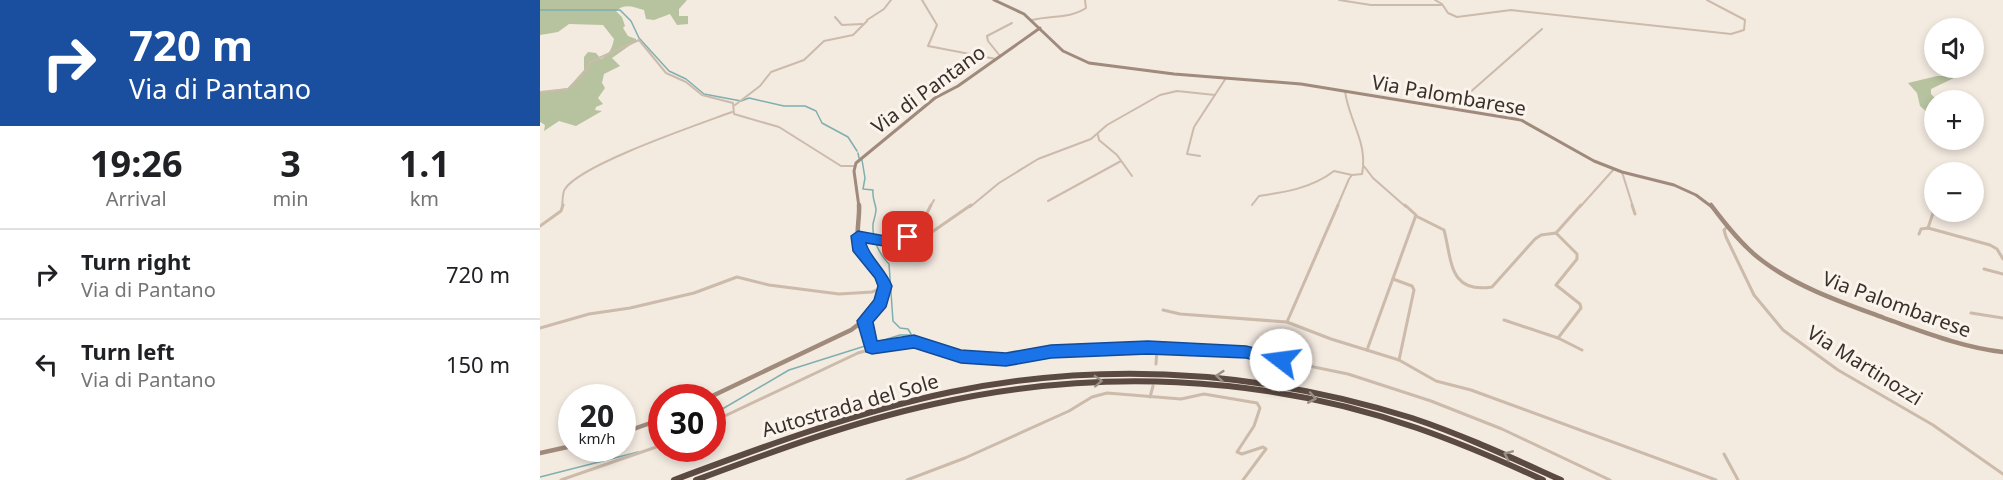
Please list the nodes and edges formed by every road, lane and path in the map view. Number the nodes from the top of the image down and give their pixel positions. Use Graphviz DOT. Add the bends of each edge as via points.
graph roads {
  1 [pos="891,0"];
  2 [pos="922,0"];
  3 [pos="994,0"];
  4 [pos="1085,0"];
  5 [pos="1340,0"];
  6 [pos="1435,0"];
  7 [pos="1707,0"];
  8 [pos="1443,5"];
  9 [pos="835,17"];
  10 [pos="1032,20"];
  11 [pos="867,21"];
  12 [pos="1012,23"];
  13 [pos="1040,28"];
  14 [pos="1542,29"];
  15 [pos="998,57"];
  16 [pos="1226,78"];
  17 [pos="1345,91"];
  18 [pos="540,92"];
  19 [pos="1215,95"];
  20 [pos="734,105"];
  21 [pos="1451,109"];
  22 [pos="732,112"];
  23 [pos="1098,134"];
  24 [pos="1200,156"];
  25 [pos="1121,161"];
  26 [pos="1363,165"];
  27 [pos="854,166"];
  28 [pos="1614,169"];
  29 [pos="1622,172"];
  30 [pos="1352,175"];
  31 [pos="1132,176"];
  32 [pos="934,200"];
  33 [pos="1048,201"];
  34 [pos="1252,205"];
  35 [pos="1635,214"];
  36 [pos="1416,216"];
  37 [pos="1930,222"];
  38 [pos="540,226"];
  39 [pos="1727,226"];
  40 [pos="1928,228"];
  41 [pos="1556,233"];
  42 [pos="1918,234"];
  43 [pos="858,236"];
  44 [pos="904,242"];
  45 [pos="2003,260"];
  46 [pos="1984,269"];
  47 [pos="2003,274"];
  48 [pos="1393,279"];
  49 [pos="885,287"];
  50 [pos="1163,310"];
  51 [pos="1971,313"];
  52 [pos="2003,318"];
  53 [pos="1504,320"];
  54 [pos="865,321"];
  55 [pos="1287,322"];
  56 [pos="540,328"];
  57 [pos="1558,338"];
  58 [pos="872,348"];
  59 [pos="1157,348"];
  60 [pos="1367,350"];
  61 [pos="1582,350"];
  62 [pos="2003,351"];
  63 [pos="1399,360"];
  64 [pos="1156,364"];
  65 [pos="1153,386"];
  66 [pos="726,389"];
  67 [pos="1150,397"];
  68 [pos="726,416"];
  69 [pos="558,449"];
  70 [pos="648,450"];
  71 [pos="540,453"];
  72 [pos="1724,454"];
  73 [pos="2003,474"];
  74 [pos="561,480"];
  75 [pos="674,480"];
  76 [pos="696,480"];
  77 [pos="907,480"];
  78 [pos="1243,480"];
  79 [pos="1542,480"];
  80 [pos="1561,480"];
  81 [pos="1610,480"];
  82 [pos="1716,480"];
  83 [pos="1738,480"];
  1 -- 11 [label="street"];
  2 -- 15 [label="street" via="936,25 928,46"];
  3 -- 10 [label="main road, Via Palombarese"];
  4 -- 10 [label="street" via="1086,8 1079,14"];
  5 -- 8 [label="street" via="1376,6"];
  6 -- 8 [label="street"];
  7 -- 8 [label="street" via="1745,20 1744,30 1730,34 1513,10 1457,17 1447,13"];
  9 -- 11 [label="street" via="846,26"];
  10 -- 13 [label="main road, Via Palombarese"];
  11 -- 20 [label="street" via="852,35 825,41 804,60 771,72 760,86"];
  12 -- 15 [label="street" via="987,36"];
  13 -- 15 [label="main road, Via di Pantano"];
  13 -- 16 [label="main road, Via Palombarese" via="1066,53 1087,62"];
  14 -- 21 [label="street"];
  15 -- 27 [label="main road, Via di Pantano" via="935,98"];
  16 -- 17 [label="main road, Via Palombarese"];
  16 -- 19 [label="street"];
  17 -- 21 [label="main road, Via Palombarese"];
  17 -- 26 [label="street" via="1347,108 1364,151"];
  18 -- 20 [label="street" via="569,88 590,62 638,40 665,72 702,95"];
  19 -- 23 [label="street" via="1165,93"];
  19 -- 24 [label="street" via="1190,136 1187,154"];
  20 -- 22 [label="street"];
  21 -- 28 [label="main road, Via Palombarese" via="1524,121"];
  22 -- 27 [label="street" via="779,127 841,166"];
  22 -- 38 [label="street" via="584,174 566,188 561,211"];
  23 -- 25 [label="street" via="1099,140"];
  23 -- 44 [label="street" via="1040,158 999,183 938,230"];
  25 -- 31 [label="street"];
  25 -- 33 [label="street"];
  26 -- 30 [label="street" via="1362,174"];
  26 -- 36 [label="street"];
  27 -- 43 [label="main road"];
  28 -- 29 [label="main road, Via Palombarese"];
  28 -- 41 [label="street"];
  29 -- 35 [label="street"];
  29 -- 39 [label="main road, Via Palombarese" via="1672,184 1694,194 1711,205"];
  30 -- 34 [label="street" via="1336,170 1296,191 1260,196"];
  30 -- 55 [label="street"];
  32 -- 44 [label="street"];
  36 -- 41 [label="street" via="1445,231 1452,270 1458,280 1484,288 1493,286 1537,236"];
  36 -- 48 [label="street"];
  37 -- 40 [label="street"];
  39 -- 62 [label="main road, Via Palombarese" via="1769,266 1802,284 1959,344"];
  39 -- 73 [label="street, Via Martinozzi" via="1725,235 1751,291 1779,326 1833,367 1933,424"];
  40 -- 42 [label="street"];
  40 -- 45 [label="street" via="1990,245"];
  41 -- 57 [label="street" via="1578,257 1556,286 1581,307"];
  43 -- 44 [label="street"];
  43 -- 49 [label="main road" via="860,251 881,275"];
  46 -- 47 [label="street"];
  48 -- 60 [label="street"];
  48 -- 63 [label="street" via="1414,288"];
  49 -- 54 [label="main road" via="881,303"];
  49 -- 56 [label="street" via="839,294 737,277 692,294"];
  50 -- 55 [label="street"];
  51 -- 52 [label="street"];
  53 -- 57 [label="street"];
  54 -- 58 [label="street"];
  54 -- 66 [label="main road"];
  55 -- 60 [label="street"];
  57 -- 61 [label="street"];
  58 -- 59 [label="street" via="914,342 958,356 1001,360 1058,351"];
  58 -- 68 [label="street"];
  59 -- 64 [label="street"];
  59 -- 81 [label="street" via="1251,353 1348,374 1485,422"];
  60 -- 63 [label="street"];
  63 -- 82 [label="street" via="1443,384 1471,390"];
  65 -- 67 [label="street"];
  67 -- 77 [label="street" via="1113,392 1094,396 1064,414"];
  67 -- 78 [label="street" via="1182,399 1205,394 1259,404 1257,422 1237,451 1242,454 1266,449"];
  69 -- 71 [label="main road"];
  70 -- 74 [label="street"];
  72 -- 83 [label="street"];
  80 -- 75 [label="highway, Autostrada del Sole, one-way" via="1458,434 1324,392 1254,380 1147,372 1086,374 952,392 840,422"];
  76 -- 79 [label="highway, Autostrada del Sole, one-way" via="870,420 950,401 1054,384 1145,380 1253,387 1324,400 1456,442"];
}
